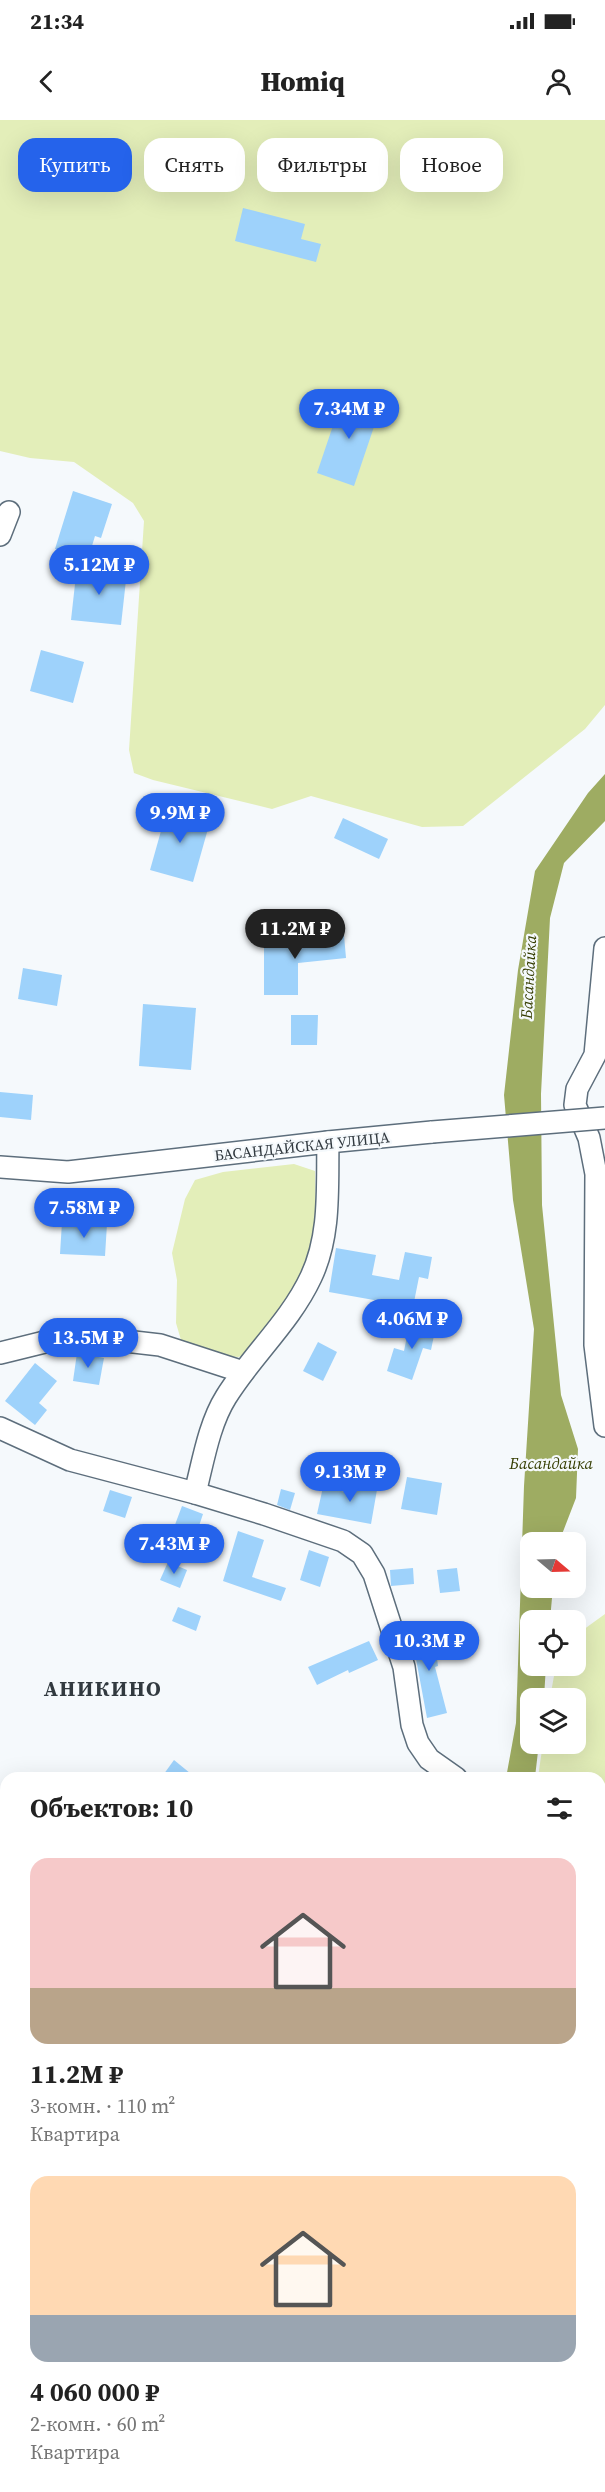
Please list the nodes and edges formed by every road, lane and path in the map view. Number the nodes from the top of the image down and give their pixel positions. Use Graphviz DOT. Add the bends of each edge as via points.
graph roads {
  1 [pos="9,512"];
  2 [pos="0,535"];
  3 [pos="605,948"];
  4 [pos="600,1055"];
  5 [pos="605,1118"];
  6 [pos="328,1142"];
  7 [pos="0,1167"];
  8 [pos="0,1353"];
  9 [pos="243,1372"];
  10 [pos="605,1426"];
  11 [pos="0,1428"];
  12 [pos="195,1493"];
  13 [pos="447,1772"];
  1 -- 2 [label="street"];
  3 -- 4 [label="street"];
  4 -- 10 [label="street" via="579,1083 575,1105 589,1138 596,1174 595,1345"];
  5 -- 6 [label="street, БАСАНДАЙСКАЯ УЛИЦА, bridge"];
  6 -- 7 [label="street, БАСАНДАЙСКАЯ УЛИЦА" via="68,1172"];
  6 -- 9 [label="street" via="326,1229 312,1276 291,1313"];
  8 -- 9 [label="street" via="72,1335 160,1345"];
  9 -- 12 [label="street" via="224,1400"];
  11 -- 12 [label="street" via="70,1460"];
  12 -- 13 [label="street" via="343,1541 362,1554 374,1574 404,1666 418,1743 429,1759"];
}
